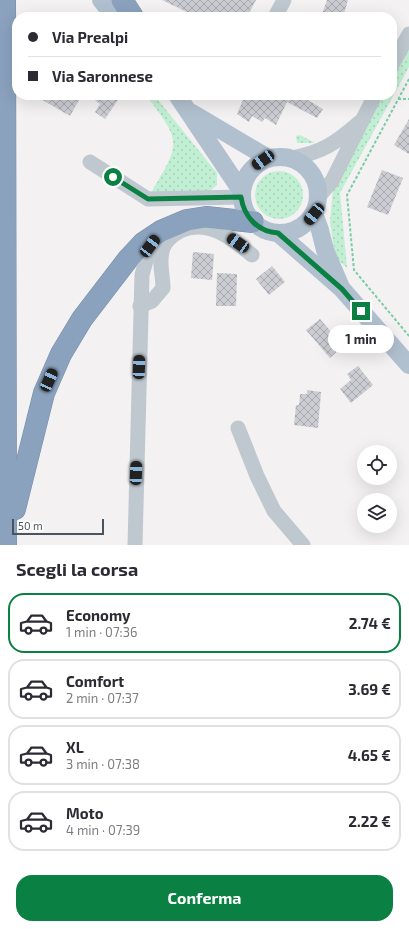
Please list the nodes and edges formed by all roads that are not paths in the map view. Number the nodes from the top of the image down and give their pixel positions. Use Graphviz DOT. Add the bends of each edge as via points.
graph roads {
  1 [pos="5,0"];
  2 [pos="101,0"];
  3 [pos="122,0"];
  4 [pos="284,0"];
  5 [pos="111,12"];
  6 [pos="130,12"];
  7 [pos="278,12"];
  8 [pos="409,34"];
  9 [pos="397,56"];
  10 [pos="180,100"];
  11 [pos="372,100"];
  12 [pos="188,110"];
  13 [pos="361,122"];
  14 [pos="268,158"];
  15 [pos="292,158"];
  16 [pos="90,162"];
  17 [pos="242,195"];
  18 [pos="319,196"];
  19 [pos="314,214"];
  20 [pos="253,222"];
  21 [pos="161,231"];
  22 [pos="278,233"];
  23 [pos="252,255"];
  24 [pos="342,289"];
  25 [pos="140,306"];
  26 [pos="409,365"];
  27 [pos="238,428"];
  28 [pos="6,545"];
  29 [pos="135,545"];
  30 [pos="303,545"];
  1 -- 28 [label="highway"];
  2 -- 5 [label="main road"];
  3 -- 6 [label="highway"];
  4 -- 7 [label="street"];
  8 -- 9 [label="street"];
  10 -- 12 [label="main road"];
  11 -- 13 [label="street"];
  12 -- 14 [label="main road"];
  12 -- 17 [label="main road"];
  13 -- 15 [label="street" via="335,143 312,154"];
  13 -- 18 [label="street" via="332,181"];
  14 -- 15 [label="main road"];
  14 -- 17 [label="main road" via="253,167 246,176"];
  15 -- 18 [label="main road" via="311,172"];
  16 -- 17 [label="street" via="148,199"];
  17 -- 20 [label="main road" via="246,214"];
  18 -- 19 [label="main road"];
  19 -- 22 [label="main road" via="296,230"];
  19 -- 24 [label="main road" via="325,250"];
  20 -- 21 [label="highway" via="206,217 187,220"];
  20 -- 22 [label="main road" via="268,232"];
  21 -- 25 [label="street" via="150,246 142,275"];
  21 -- 28 [label="highway" via="128,259 82,319 61,354 42,399"];
  22 -- 24 [label="main road"];
  23 -- 25 [label="street" via="227,235 206,227 185,229 172,235 163,247 163,288 152,301"];
  24 -- 26 [label="main road"];
  25 -- 29 [label="street"];
  27 -- 30 [label="street" via="274,511"];
}
